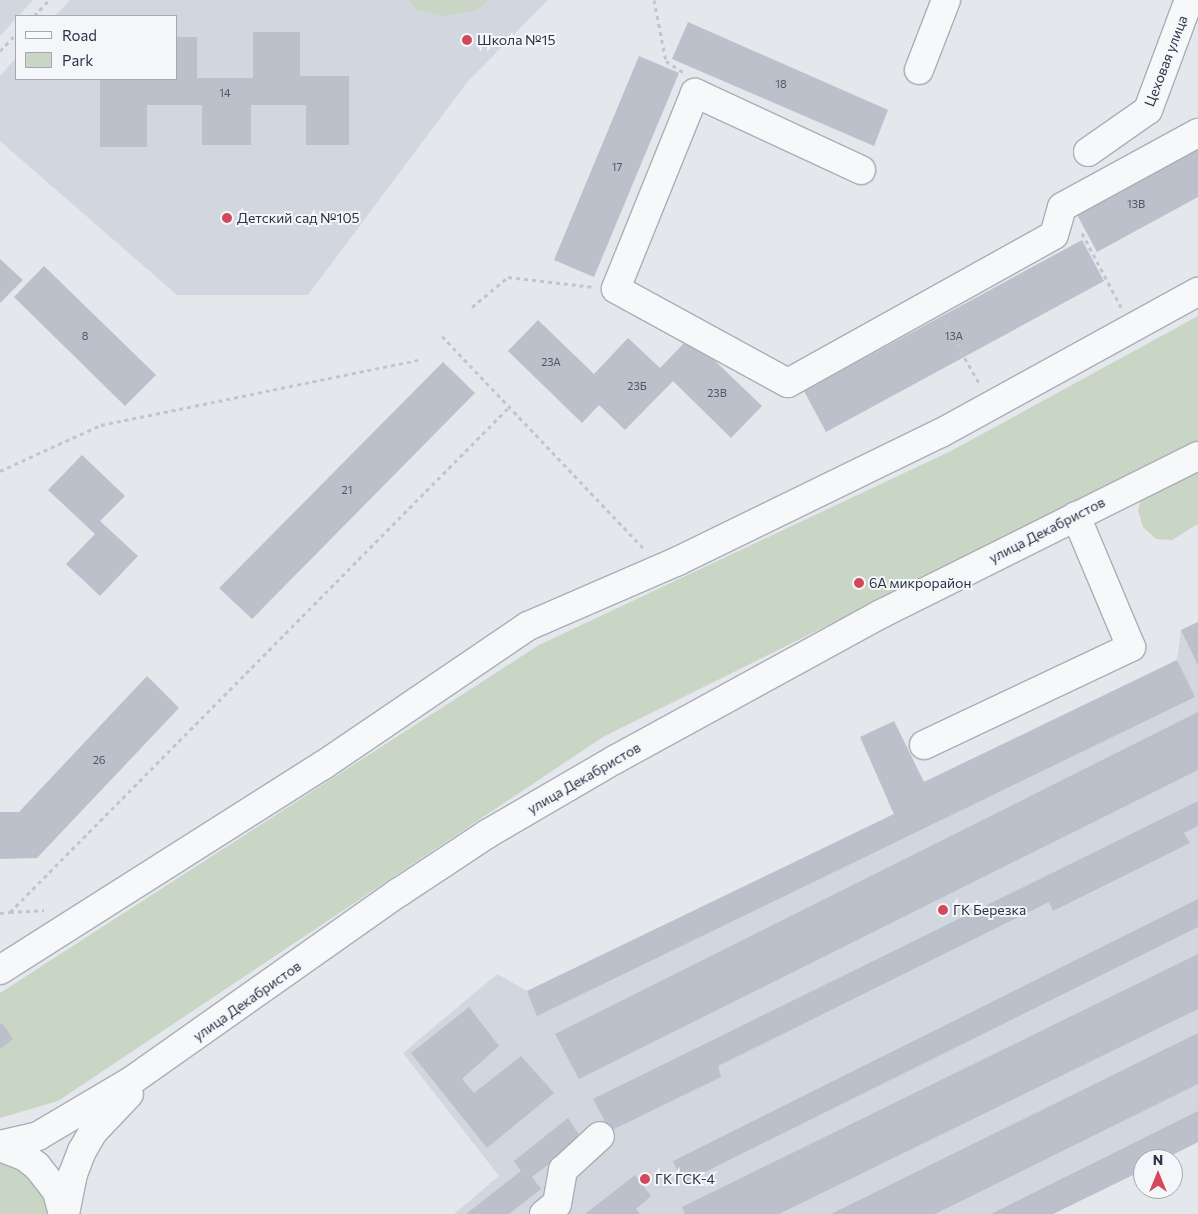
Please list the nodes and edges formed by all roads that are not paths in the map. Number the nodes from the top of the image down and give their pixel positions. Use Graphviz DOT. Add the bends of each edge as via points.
graph roads {
  1 [pos="946,0"];
  2 [pos="1189,0"];
  3 [pos="919,70"];
  4 [pos="1198,133"];
  5 [pos="1088,152"];
  6 [pos="861,170"];
  7 [pos="1198,292"];
  8 [pos="1198,456"];
  9 [pos="1076,516"];
  10 [pos="924,745"];
  11 [pos="0,970"];
  12 [pos="170,1055"];
  13 [pos="600,1136"];
  14 [pos="0,1146"];
  15 [pos="64,1214"];
  16 [pos="544,1214"];
  1 -- 3 [label="street"];
  2 -- 5 [label="street, Цеховая улица" via="1148,110"];
  4 -- 6 [label="street" via="1062,208 1054,235 788,383 616,289 695,93"];
  7 -- 11 [label="street" via="941,432 678,561 528,626 322,766"];
  8 -- 9 [label="street, улица Декабристов"];
  9 -- 10 [label="street" via="1131,647"];
  9 -- 12 [label="street, улица Декабристов" via="760,678 487,834"];
  12 -- 14 [label="street, улица Декабристов" via="38,1136"];
  12 -- 15 [label="street" via="94,1132 73,1174"];
  13 -- 16 [label="street" via="562,1170 557,1204"];
  14 -- 15 [label="street" via="24,1156 37,1166 57,1192"];
}
